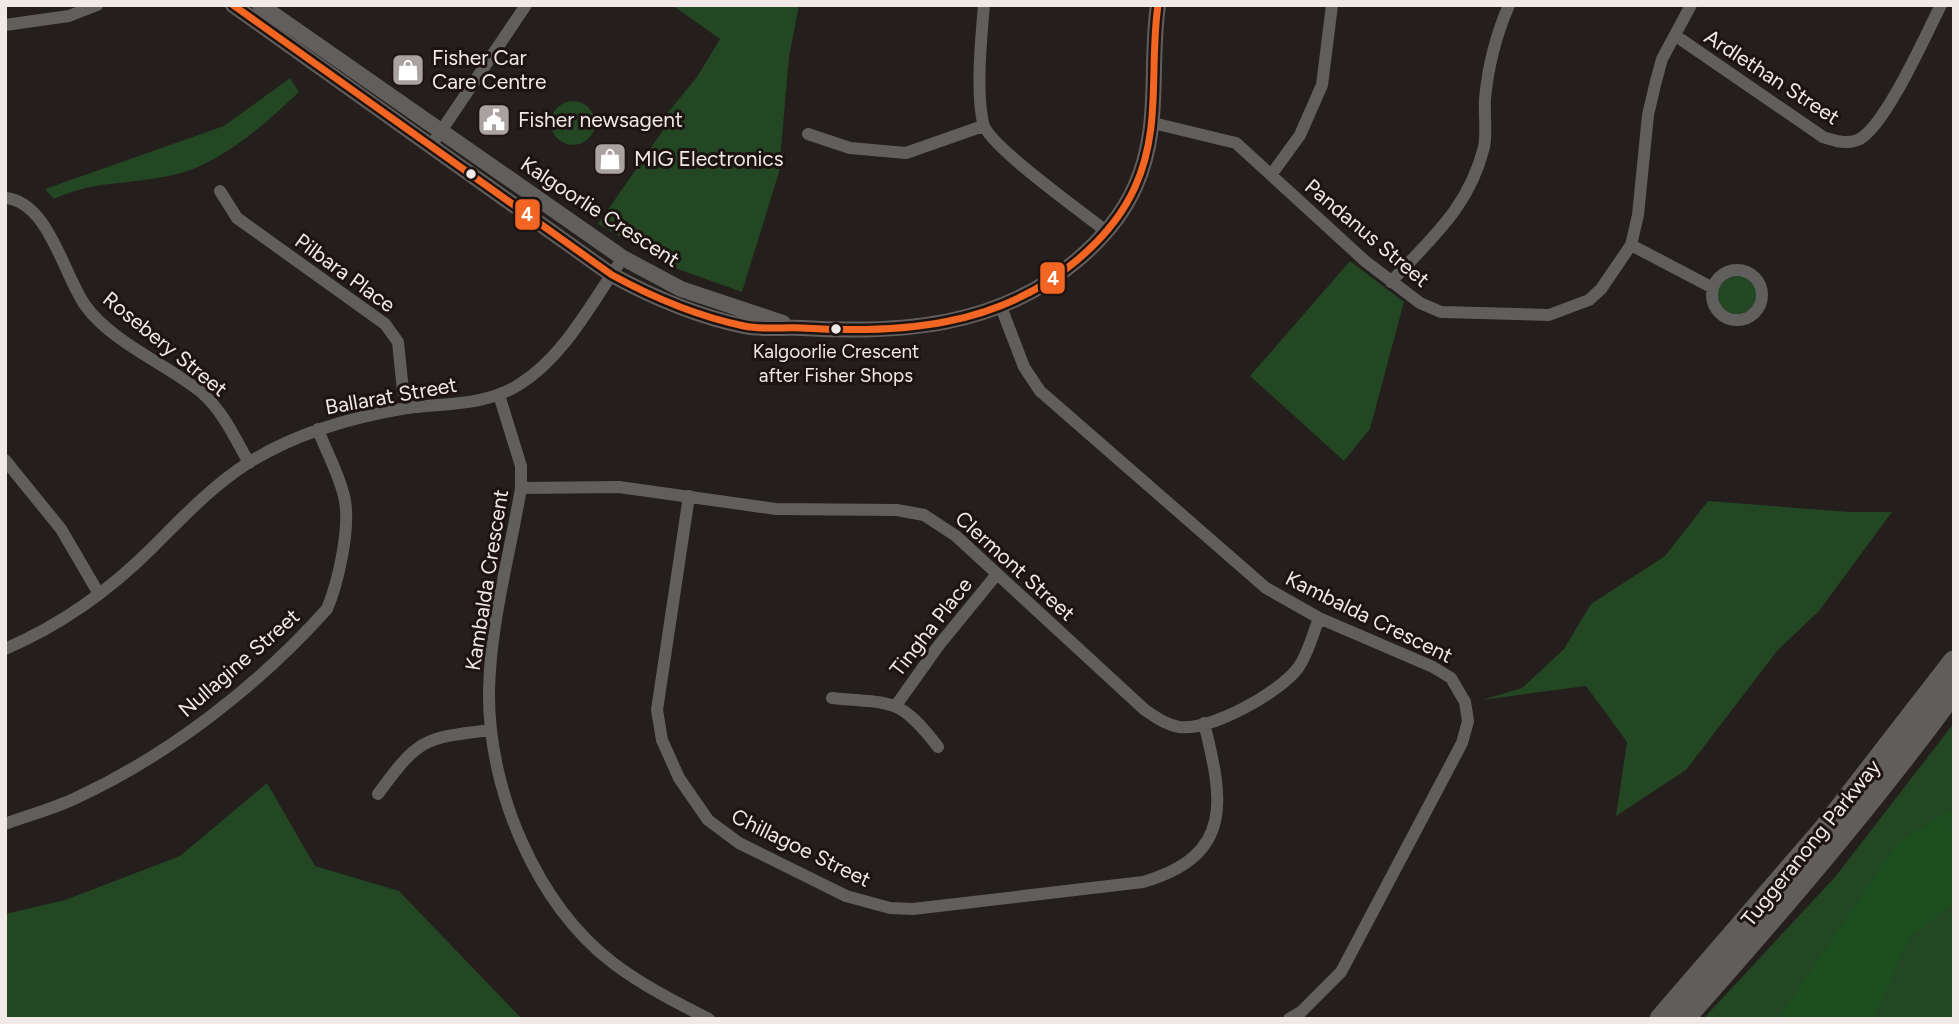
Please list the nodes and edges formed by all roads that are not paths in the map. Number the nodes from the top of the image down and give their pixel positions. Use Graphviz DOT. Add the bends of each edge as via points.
graph roads {
  1 [pos="97,5"];
  2 [pos="261,5"];
  3 [pos="526,5"];
  4 [pos="984,5"];
  5 [pos="1158,5"];
  6 [pos="1332,5"];
  7 [pos="1509,5"];
  8 [pos="1691,5"];
  9 [pos="1941,5"];
  10 [pos="244,8"];
  11 [pos="5,25"];
  12 [pos="1676,36"];
  13 [pos="1153,123"];
  14 [pos="983,126"];
  15 [pos="441,131"];
  16 [pos="808,134"];
  17 [pos="431,146"];
  18 [pos="1271,175"];
  19 [pos="220,191"];
  20 [pos="5,198"];
  21 [pos="1107,232"];
  22 [pos="1631,245"];
  23 [pos="624,258"];
  24 [pos="611,275"];
  25 [pos="1391,282"];
  26 [pos="1713,288"];
  27 [pos="1001,307"];
  28 [pos="795,327"];
  29 [pos="499,395"];
  30 [pos="409,408"];
  31 [pos="317,429"];
  32 [pos="5,460"];
  33 [pos="249,463"];
  34 [pos="522,488"];
  35 [pos="689,496"];
  36 [pos="997,574"];
  37 [pos="99,594"];
  38 [pos="1319,618"];
  39 [pos="5,649"];
  40 [pos="1954,662"];
  41 [pos="1954,690"];
  42 [pos="832,698"];
  43 [pos="897,704"];
  44 [pos="1204,723"];
  45 [pos="491,730"];
  46 [pos="938,747"];
  47 [pos="378,794"];
  48 [pos="5,824"];
  49 [pos="709,1019"];
  50 [pos="1289,1019"];
  51 [pos="1661,1019"];
  52 [pos="1683,1019"];
  1 -- 11 [label="street" via="69,16"];
  2 -- 15 [label="street, Kalgoorlie Crescent"];
  3 -- 15 [label="street"];
  4 -- 14 [label="street"];
  5 -- 13 [label="street, Kalgoorlie Crescent"];
  6 -- 18 [label="street" via="1322,85 1300,135"];
  7 -- 25 [label="street" via="1497,33 1485,98 1484,145 1474,177 1460,208"];
  8 -- 12 [label="street, Pandanus Street"];
  9 -- 12 [label="street, Ardlethan Street" via="1875,125 1858,140 1848,142 1823,137"];
  10 -- 17 [label="street, Kalgoorlie Crescent"];
  12 -- 22 [label="street, Pandanus Street" via="1662,59 1648,115"];
  13 -- 18 [label="street, Pandanus Street" via="1236,143"];
  13 -- 21 [label="street, Kalgoorlie Crescent" via="1147,159 1134,190"];
  14 -- 16 [label="street" via="905,153 850,148"];
  14 -- 21 [label="street" via="999,145"];
  15 -- 17 [label="street"];
  15 -- 23 [label="street, Kalgoorlie Crescent"];
  17 -- 24 [label="street, Kalgoorlie Crescent"];
  18 -- 25 [label="street, Pandanus Street"];
  19 -- 30 [label="street, Pilbara Place" via="237,218 385,324 398,342"];
  20 -- 33 [label="street, Rosebery Street" via="21,201 36,212 92,314 201,393 227,422"];
  21 -- 27 [label="street, Kalgoorlie Crescent" via="1051,283"];
  22 -- 25 [label="street, Pandanus Street" via="1589,300 1549,314 1441,312"];
  22 -- 26 [label="street"];
  23 -- 24 [label="street, Ballarat Street"];
  23 -- 28 [label="street, Kalgoorlie Crescent" via="681,289"];
  24 -- 28 [label="street, Kalgoorlie Crescent" via="699,315 748,327"];
  24 -- 29 [label="street, Ballarat Street" via="543,366"];
  26 -- 26 [label="street" via="1725,273 1746,272 1759,283 1760,304 1744,318 1727,318 1715,306"];
  27 -- 28 [label="street, Kalgoorlie Crescent" via="910,328"];
  27 -- 38 [label="street, Kambalda Crescent" via="1024,367 1040,391 1248,575"];
  29 -- 30 [label="street, Ballarat Street"];
  29 -- 34 [label="street, Kambalda Crescent" via="521,466"];
  30 -- 31 [label="street, Ballarat Street"];
  31 -- 33 [label="street, Ballarat Street"];
  31 -- 48 [label="street, Nullagine Street" via="345,498 334,592 327,609 213,715 168,747 73,799"];
  32 -- 37 [label="street" via="61,529"];
  33 -- 37 [label="street, Ballarat Street" via="220,483"];
  34 -- 35 [label="street, Clermont Street" via="619,487"];
  34 -- 45 [label="street, Kambalda Crescent" via="491,659"];
  35 -- 36 [label="street, Clermont Street" via="776,509 897,510 924,515 956,536"];
  35 -- 44 [label="street, Chillagoe Street" via="657,710 668,758 691,799 723,833 846,896 913,909 1164,876 1204,847 1217,814 1217,777"];
  36 -- 43 [label="street, Tingha Place"];
  36 -- 44 [label="street, Clermont Street" via="1145,710 1169,725"];
  37 -- 39 [label="street, Ballarat Street" via="62,621"];
  38 -- 44 [label="street, Clermont Street" via="1299,667 1287,680 1254,702"];
  38 -- 50 [label="street, Kambalda Crescent" via="1451,678 1465,702 1468,721 1462,743 1341,972"];
  40 -- 51 [label="highway, Tuggeranong Parkway" via="1815,841"];
  41 -- 52 [label="highway, Tuggeranong Parkway" via="1751,943"];
  42 -- 43 [label="street, Tingha Place"];
  43 -- 46 [label="street, Tingha Place"];
  45 -- 47 [label="street" via="446,735 413,749"];
  45 -- 49 [label="street, Kambalda Crescent" via="521,844 556,900 612,963"];
}
